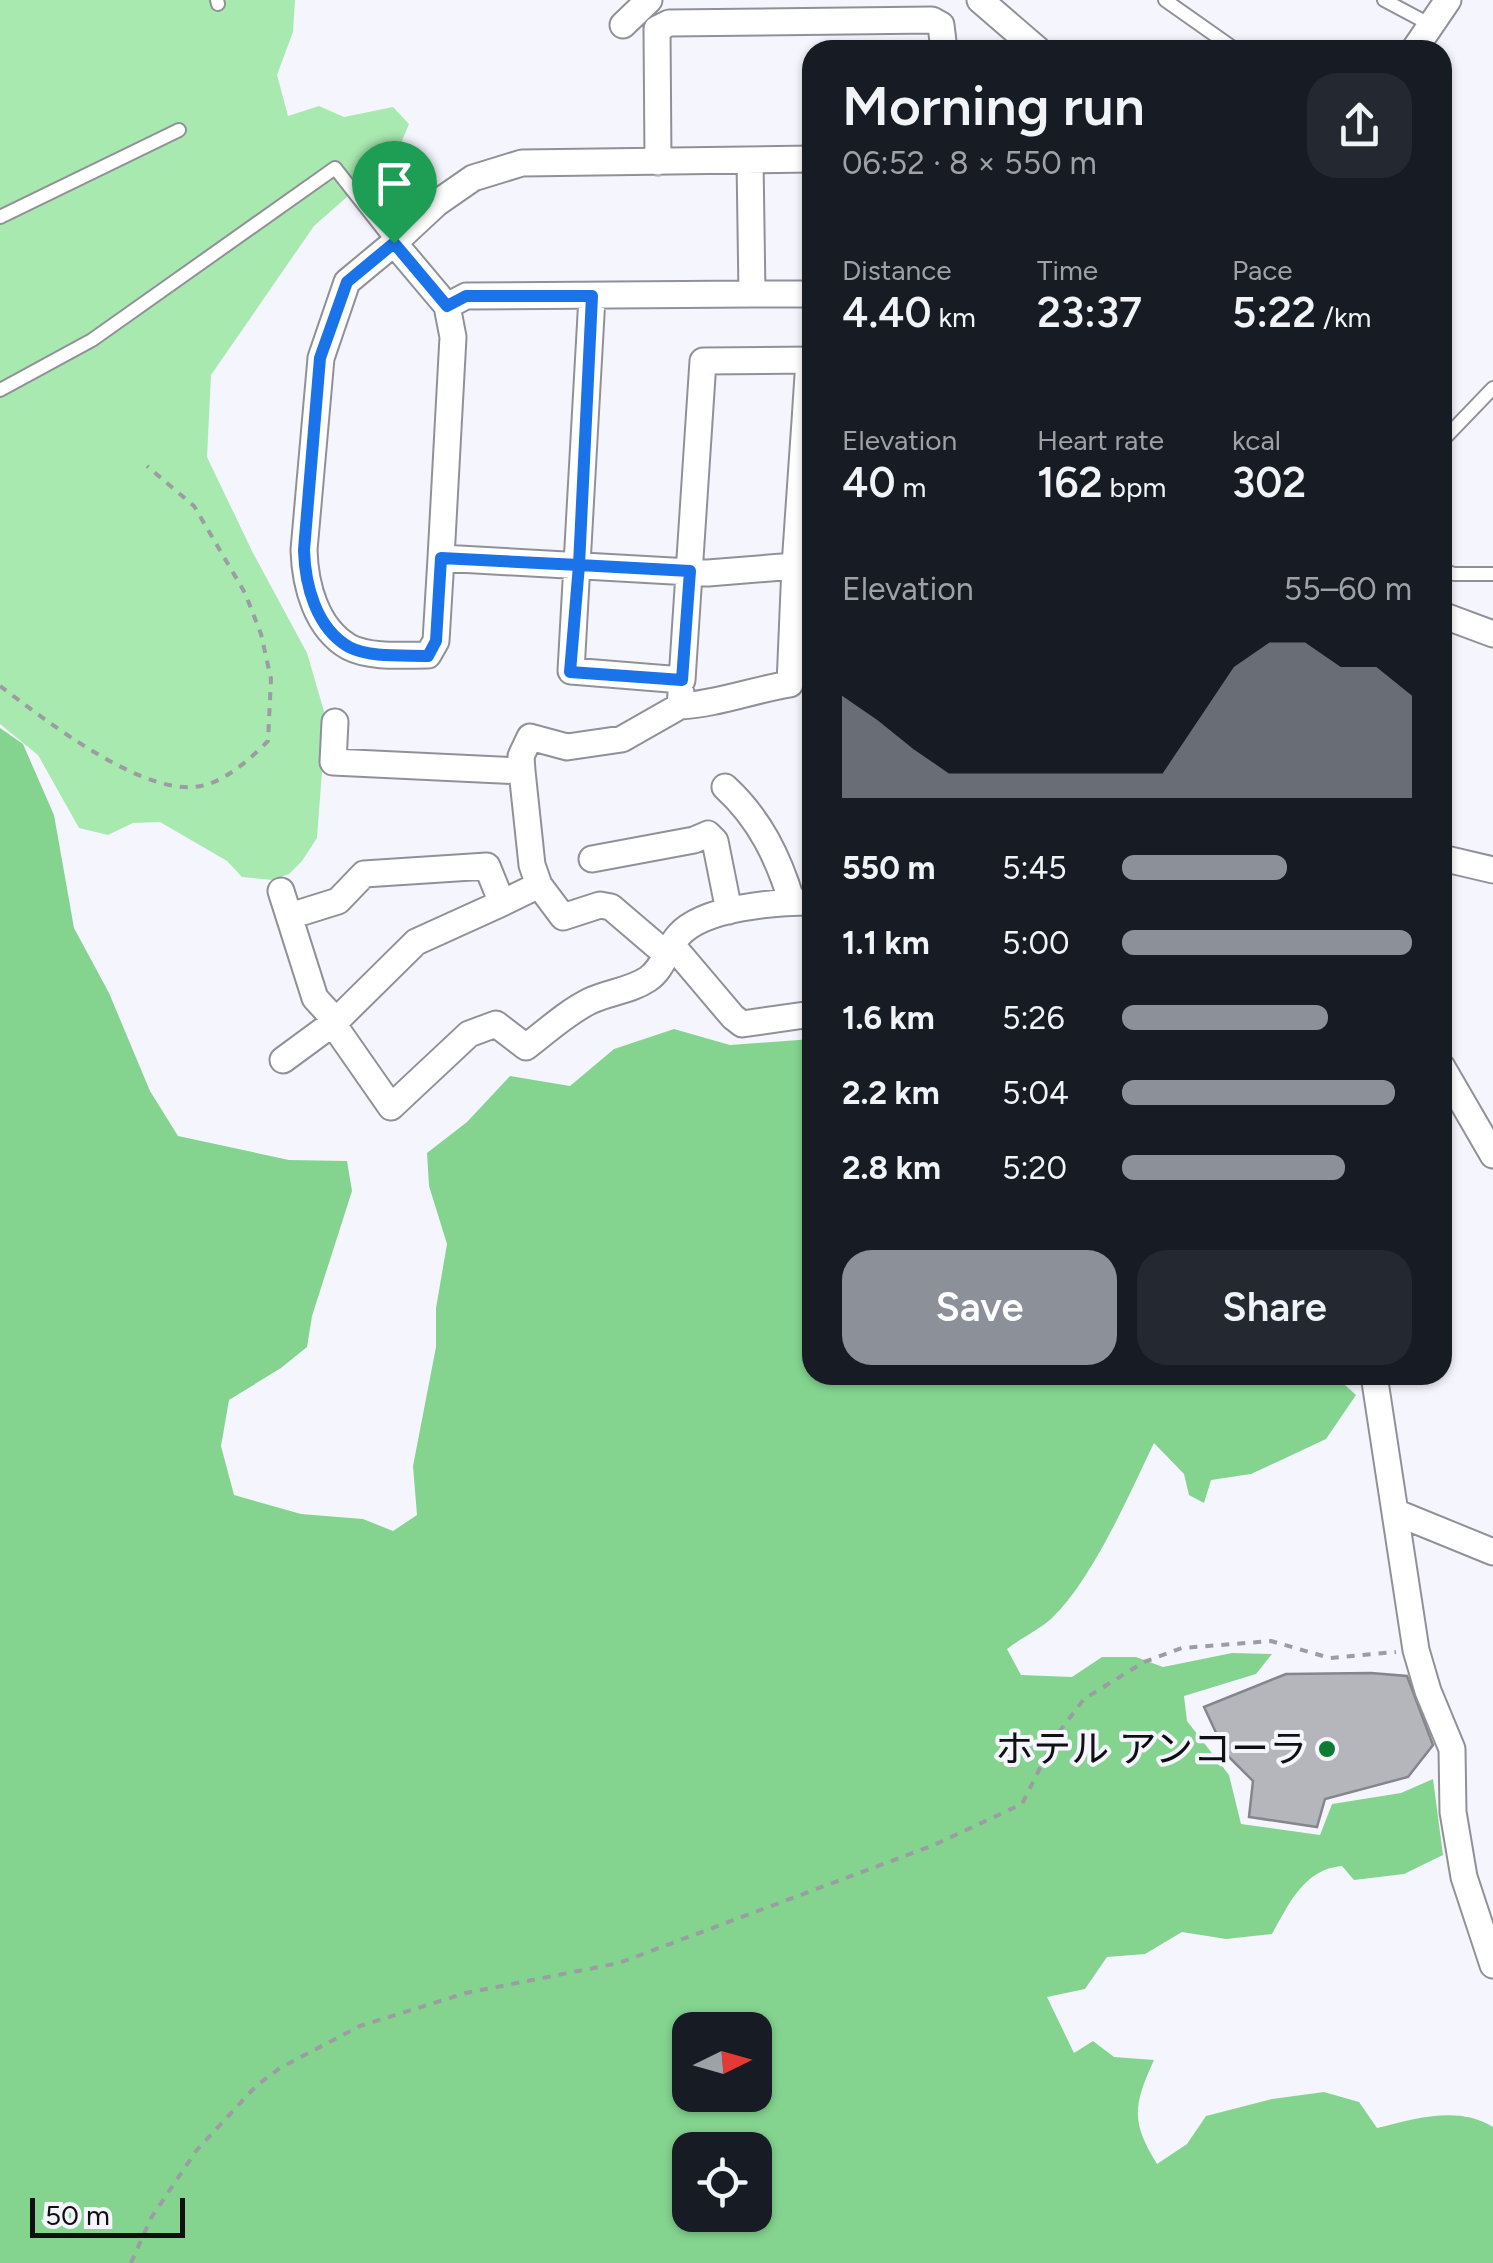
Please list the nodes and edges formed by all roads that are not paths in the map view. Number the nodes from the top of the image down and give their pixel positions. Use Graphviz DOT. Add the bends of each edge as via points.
graph roads {
  1 [pos="649,0"];
  2 [pos="980,0"];
  3 [pos="1164,0"];
  4 [pos="1384,0"];
  5 [pos="1448,0"];
  6 [pos="623,25"];
  7 [pos="1431,25"];
  8 [pos="943,40"];
  9 [pos="1026,40"];
  10 [pos="1222,40"];
  11 [pos="1421,40"];
  12 [pos="179,130"];
  13 [pos="750,160"];
  14 [pos="802,160"];
  15 [pos="658,162"];
  16 [pos="0,217"];
  17 [pos="394,243"];
  18 [pos="752,294"];
  19 [pos="802,294"];
  20 [pos="592,296"];
  21 [pos="447,306"];
  22 [pos="802,360"];
  23 [pos="1493,388"];
  24 [pos="0,390"];
  25 [pos="1452,431"];
  26 [pos="441,558"];
  27 [pos="802,564"];
  28 [pos="579,565"];
  29 [pos="690,571"];
  30 [pos="1452,573"];
  31 [pos="1493,574"];
  32 [pos="802,581"];
  33 [pos="1452,619"];
  34 [pos="1493,634"];
  35 [pos="682,680"];
  36 [pos="680,706"];
  37 [pos="335,722"];
  38 [pos="522,771"];
  39 [pos="726,787"];
  40 [pos="592,858"];
  41 [pos="1452,860"];
  42 [pos="1493,870"];
  43 [pos="539,886"];
  44 [pos="281,891"];
  45 [pos="802,902"];
  46 [pos="502,903"];
  47 [pos="729,911"];
  48 [pos="290,916"];
  49 [pos="669,950"];
  50 [pos="802,1015"];
  51 [pos="336,1021"];
  52 [pos="283,1060"];
  53 [pos="1452,1084"];
  54 [pos="1493,1155"];
  55 [pos="1376,1385"];
  56 [pos="1395,1512"];
  57 [pos="1493,1552"];
  58 [pos="1493,1962"];
  1 -- 6 [label="street"];
  2 -- 9 [label="street"];
  3 -- 10 [label="lane"];
  4 -- 7 [label="lane"];
  5 -- 7 [label="street"];
  7 -- 11 [label="street"];
  8 -- 15 [label="street" via="941,25 932,20 657,28"];
  12 -- 16 [label="lane"];
  13 -- 14 [label="street"];
  13 -- 15 [label="street"];
  13 -- 18 [label="street"];
  15 -- 17 [label="street" via="522,164 474,178"];
  17 -- 21 [label="street"];
  17 -- 24 [label="lane" via="336,168 92,340"];
  17 -- 26 [label="street" via="347,282 320,358 305,578 314,606 351,648 428,656 436,641"];
  18 -- 19 [label="street"];
  18 -- 20 [label="street"];
  20 -- 21 [label="street" via="466,296"];
  20 -- 28 [label="street"];
  21 -- 26 [label="street" via="453,337"];
  22 -- 29 [label="street" via="703,360"];
  23 -- 25 [label="lane"];
  26 -- 28 [label="street"];
  27 -- 29 [label="street"];
  28 -- 29 [label="street"];
  28 -- 35 [label="street" via="570,672"];
  29 -- 35 [label="street"];
  30 -- 31 [label="lane"];
  32 -- 36 [label="street" via="790,684"];
  33 -- 34 [label="street"];
  35 -- 36 [label="street"];
  36 -- 38 [label="street" via="622,739 567,748 530,737"];
  37 -- 38 [label="street" via="334,762"];
  38 -- 43 [label="street"];
  39 -- 45 [label="street" via="751,811"];
  40 -- 47 [label="street" via="708,834"];
  41 -- 42 [label="street"];
  43 -- 46 [label="street"];
  43 -- 49 [label="street" via="563,917 610,907"];
  44 -- 48 [label="street"];
  45 -- 47 [label="street"];
  46 -- 48 [label="street" via="487,866 364,874 338,901"];
  46 -- 51 [label="street" via="416,942"];
  47 -- 49 [label="street" via="690,924"];
  48 -- 51 [label="street" via="316,998"];
  49 -- 50 [label="street" via="742,1024"];
  49 -- 51 [label="street" via="652,976 593,1000 526,1047 496,1024 469,1034 390,1107"];
  51 -- 52 [label="street"];
  53 -- 54 [label="street"];
  55 -- 56 [label="street"];
  56 -- 57 [label="street"];
  56 -- 58 [label="street" via="1416,1650 1452,1749 1464,1877"];
}
